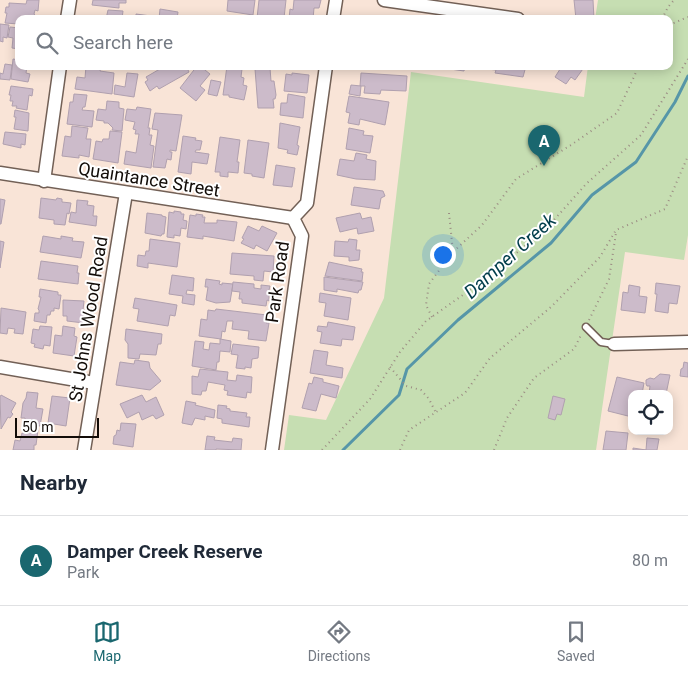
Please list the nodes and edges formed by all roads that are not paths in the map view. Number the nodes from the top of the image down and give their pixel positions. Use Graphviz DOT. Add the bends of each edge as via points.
graph roads {
  1 [pos="70,0"];
  2 [pos="336,0"];
  3 [pos="384,0"];
  4 [pos="68,15"];
  5 [pos="334,15"];
  6 [pos="490,15"];
  7 [pos="59,70"];
  8 [pos="325,70"];
  9 [pos="0,173"];
  10 [pos="44,181"];
  11 [pos="126,193"];
  12 [pos="293,218"];
  13 [pos="586,327"];
  14 [pos="688,342"];
  15 [pos="614,344"];
  16 [pos="0,367"];
  17 [pos="94,383"];
  18 [pos="84,450"];
  19 [pos="272,450"];
  1 -- 4 [label="street"];
  2 -- 5 [label="street"];
  3 -- 6 [label="street"];
  7 -- 10 [label="street"];
  8 -- 12 [label="street, Park Road" via="307,203"];
  9 -- 10 [label="street, Quaintance Street"];
  10 -- 11 [label="street, Quaintance Street"];
  11 -- 12 [label="street, Quaintance Street"];
  11 -- 17 [label="street, St Johns Wood Road"];
  12 -- 19 [label="street, Park Road" via="302,236"];
  13 -- 15 [label="lane" via="601,342"];
  14 -- 15 [label="street"];
  16 -- 17 [label="street"];
  17 -- 18 [label="street, St Johns Wood Road"];
}
